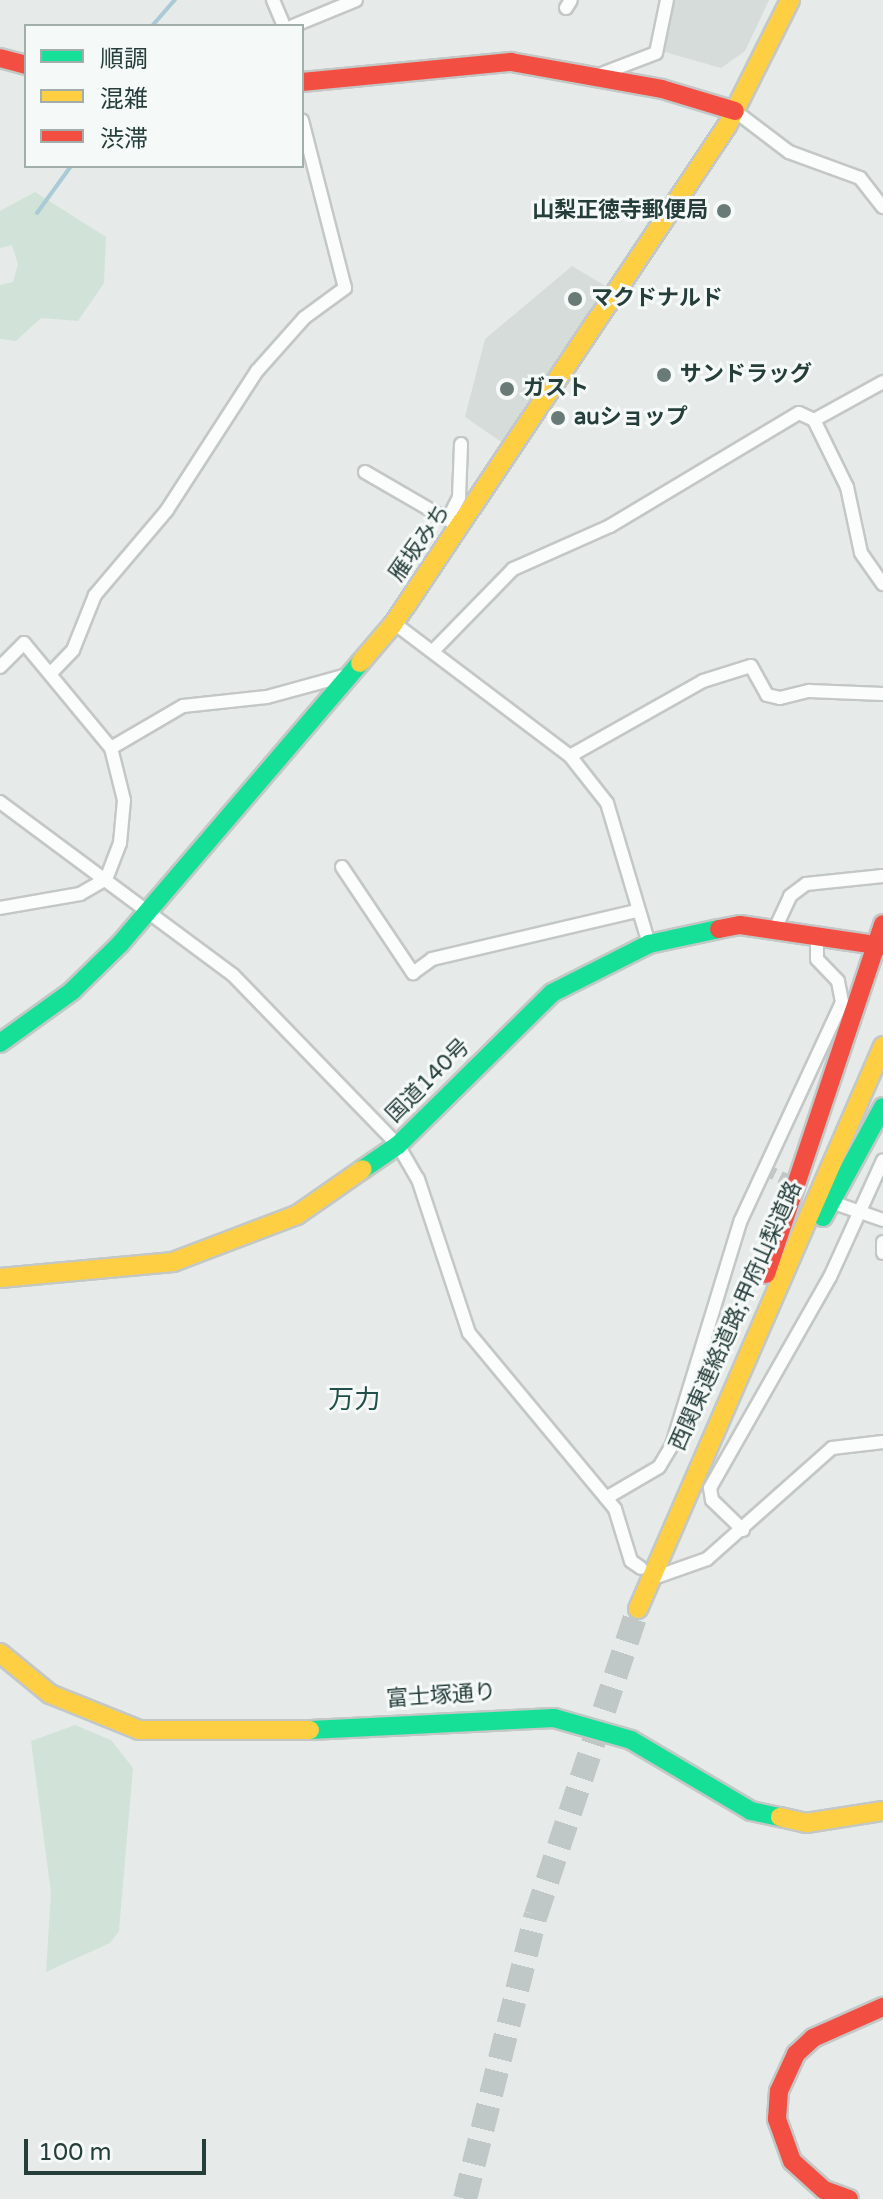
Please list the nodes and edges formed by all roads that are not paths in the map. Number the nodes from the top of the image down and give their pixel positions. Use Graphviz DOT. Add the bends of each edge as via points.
graph roads {
  1 [pos="273,0"];
  2 [pos="356,0"];
  3 [pos="667,0"];
  4 [pos="790,0"];
  5 [pos="283,24"];
  6 [pos="298,24"];
  7 [pos="0,58"];
  8 [pos="24,64"];
  9 [pos="596,76"];
  10 [pos="304,82"];
  11 [pos="735,111"];
  12 [pos="304,128"];
  13 [pos="883,207"];
  14 [pos="883,382"];
  15 [pos="814,420"];
  16 [pos="461,444"];
  17 [pos="365,472"];
  18 [pos="454,523"];
  19 [pos="883,584"];
  20 [pos="394,623"];
  21 [pos="435,649"];
  22 [pos="0,667"];
  23 [pos="353,673"];
  24 [pos="50,674"];
  25 [pos="883,694"];
  26 [pos="111,748"];
  27 [pos="570,756"];
  28 [pos="0,802"];
  29 [pos="342,867"];
  30 [pos="883,876"];
  31 [pos="106,879"];
  32 [pos="0,908"];
  33 [pos="149,911"];
  34 [pos="637,911"];
  35 [pos="883,924"];
  36 [pos="774,931"];
  37 [pos="817,937"];
  38 [pos="649,944"];
  39 [pos="878,945"];
  40 [pos="0,1043"];
  41 [pos="883,1046"];
  42 [pos="883,1107"];
  43 [pos="398,1145"];
  44 [pos="883,1160"];
  45 [pos="840,1205"];
  46 [pos="860,1213"];
  47 [pos="883,1220"];
  48 [pos="883,1242"];
  49 [pos="883,1253"];
  50 [pos="0,1278"];
  51 [pos="746,1354"];
  52 [pos="714,1421"];
  53 [pos="883,1442"];
  54 [pos="606,1498"];
  55 [pos="743,1530"];
  56 [pos="641,1568"];
  57 [pos="659,1576"];
  58 [pos="638,1609"];
  59 [pos="0,1653"];
  60 [pos="883,1811"];
  61 [pos="883,2007"];
  62 [pos="849,2199"];
  1 -- 5 [label="street"];
  2 -- 6 [label="street"];
  3 -- 9 [label="street" via="656,53"];
  4 -- 11 [label="main road, 雁坂みち"];
  7 -- 8 [label="main road"];
  9 -- 10 [label="main road" via="511,62"];
  9 -- 11 [label="main road"];
  11 -- 13 [label="street" via="789,152 860,178"];
  11 -- 18 [label="main road, 雁坂みち"];
  12 -- 24 [label="street" via="345,288 304,318 257,371 167,510 95,595 73,650"];
  14 -- 15 [label="street"];
  15 -- 19 [label="street" via="847,487 861,553"];
  15 -- 21 [label="street" via="799,413 610,526 513,569"];
  16 -- 18 [label="street"];
  17 -- 18 [label="street"];
  18 -- 20 [label="main road, 雁坂みち"];
  20 -- 21 [label="street"];
  20 -- 23 [label="main road, 雁坂みち"];
  21 -- 27 [label="street"];
  22 -- 24 [label="street" via="24,643"];
  23 -- 26 [label="street" via="267,697 183,706"];
  23 -- 33 [label="main road, 雁坂みち"];
  24 -- 26 [label="street"];
  25 -- 27 [label="street" via="809,691 780,698 767,695 751,666 703,681"];
  26 -- 31 [label="street" via="124,800 120,843"];
  27 -- 34 [label="street" via="607,803"];
  28 -- 31 [label="street"];
  29 -- 34 [label="street" via="413,973 432,959"];
  30 -- 36 [label="street" via="806,884 790,896"];
  31 -- 32 [label="street" via="80,894"];
  31 -- 33 [label="street"];
  33 -- 40 [label="main road, 雁坂みち" via="72,991"];
  33 -- 43 [label="street" via="233,975"];
  34 -- 38 [label="street"];
  35 -- 39 [label="main road"];
  36 -- 37 [label="main road, 国道140号"];
  36 -- 38 [label="main road, 国道140号" via="740,925"];
  37 -- 39 [label="main road, 国道140号"];
  37 -- 54 [label="street" via="817,959 838,981 842,1002 741,1220 672,1445 659,1467"];
  38 -- 43 [label="main road, 国道140号" via="552,993"];
  39 -- 52 [label="main road"];
  41 -- 51 [label="main road, 西関東連絡道路;甲府山梨道路"];
  42 -- 51 [label="main road"];
  43 -- 50 [label="main road, 国道140号" via="297,1215 210,1250 105,1273"];
  43 -- 54 [label="street" via="418,1179 469,1333"];
  44 -- 46 [label="street"];
  45 -- 46 [label="street"];
  46 -- 47 [label="street"];
  46 -- 55 [label="street" via="710,1488 712,1500"];
  48 -- 49 [label="street"];
  51 -- 52 [label="main road, 西関東連絡道路;甲府山梨道路"];
  52 -- 58 [label="main road, 西関東連絡道路;甲府山梨道路"];
  53 -- 55 [label="street" via="832,1448"];
  54 -- 56 [label="street" via="631,1561"];
  55 -- 57 [label="street" via="707,1559"];
  59 -- 60 [label="main road, 富士塚通り" via="50,1694 139,1730 278,1732 554,1718 631,1740 751,1811 806,1823"];
  61 -- 62 [label="main road" via="813,2038 796,2054 779,2091 777,2119 792,2161 824,2190"];
}
